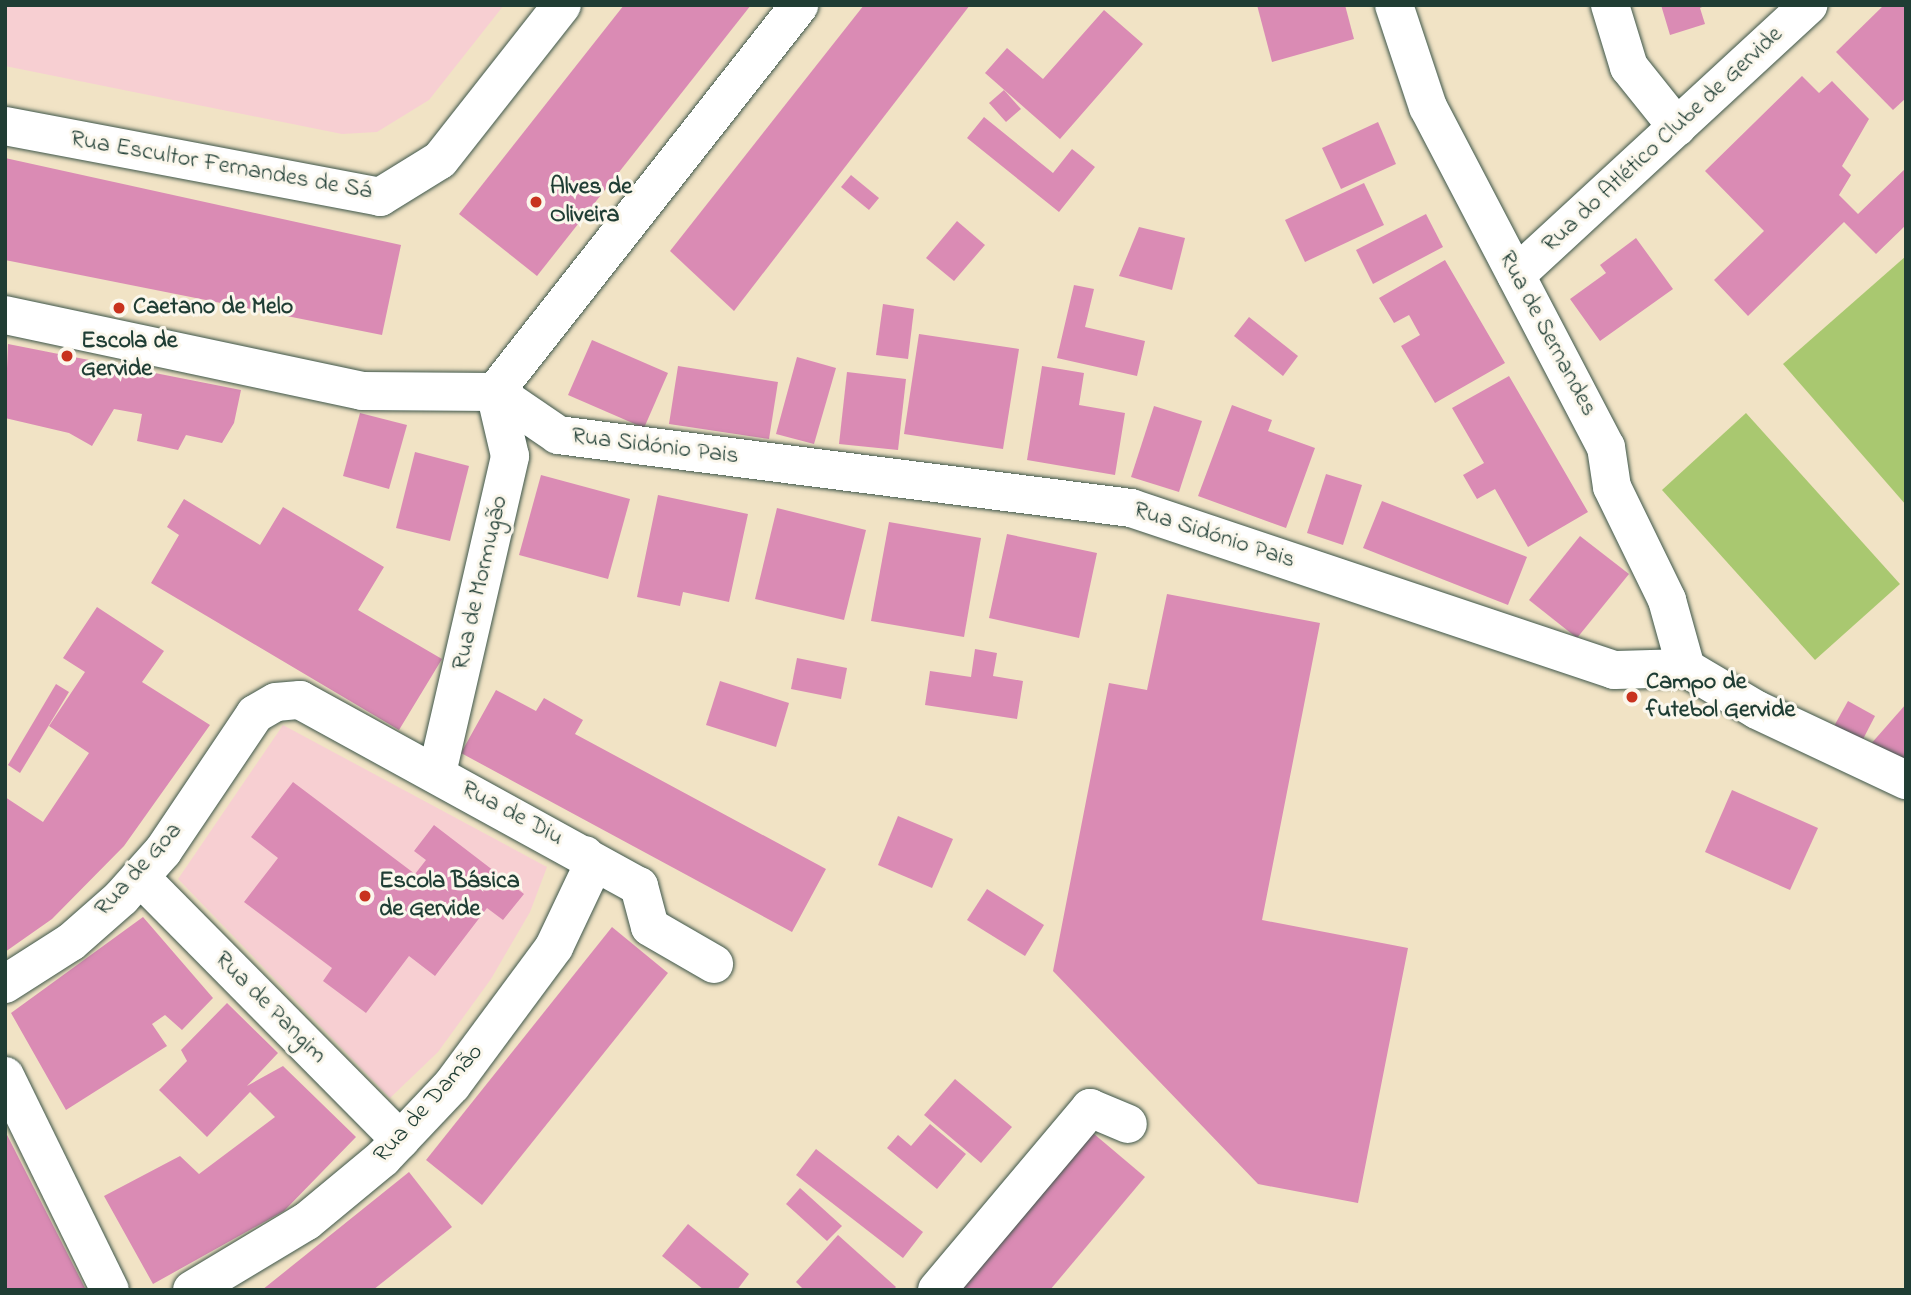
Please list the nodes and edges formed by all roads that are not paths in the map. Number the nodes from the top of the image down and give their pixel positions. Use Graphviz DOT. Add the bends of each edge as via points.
graph roads {
  1 [pos="562,5"];
  2 [pos="799,5"];
  3 [pos="1394,5"];
  4 [pos="1610,5"];
  5 [pos="1809,5"];
  6 [pos="5,126"];
  7 [pos="1677,127"];
  8 [pos="1516,275"];
  9 [pos="5,315"];
  10 [pos="495,392"];
  11 [pos="1686,667"];
  12 [pos="276,702"];
  13 [pos="437,774"];
  14 [pos="1906,780"];
  15 [pos="585,855"];
  16 [pos="140,877"];
  17 [pos="714,964"];
  18 [pos="5,984"];
  19 [pos="5,1076"];
  20 [pos="1128,1124"];
  21 [pos="400,1140"];
  22 [pos="110,1290"];
  23 [pos="192,1290"];
  24 [pos="937,1290"];
  1 -- 6 [label="street, Rua Escultor Fernandes de Sá" via="440,160 380,197"];
  2 -- 10 [label="street"];
  3 -- 8 [label="street, Rua de Sernandes" via="1428,107"];
  4 -- 7 [label="street" via="1629,67"];
  5 -- 7 [label="street, Rua do Atlético Clube de Gervide"];
  7 -- 8 [label="street, Rua do Atlético Clube de Gervide"];
  8 -- 11 [label="street, Rua de Sernandes" via="1606,447 1612,487 1667,600"];
  9 -- 10 [label="street" via="362,391"];
  10 -- 11 [label="street, Rua Sidónio Pais" via="558,435 1131,508 1614,670"];
  10 -- 13 [label="street, Rua de Mormugão" via="510,456"];
  11 -- 14 [label="street" via="1758,710"];
  12 -- 13 [label="street, Rua de Diu" via="300,700"];
  12 -- 16 [label="street, Rua de Goa" via="256,715"];
  13 -- 15 [label="street, Rua de Diu"];
  15 -- 17 [label="street, Rua de Diu" via="639,886 650,927"];
  15 -- 21 [label="street, Rua de Damão" via="591,869 554,947 452,1085"];
  16 -- 18 [label="street, Rua de Goa" via="71,942"];
  16 -- 21 [label="street, Rua de Pangim"];
  19 -- 22 [label="street"];
  20 -- 24 [label="street" via="1090,1108"];
  21 -- 23 [label="street, Rua de Damão" via="307,1221"];
}
